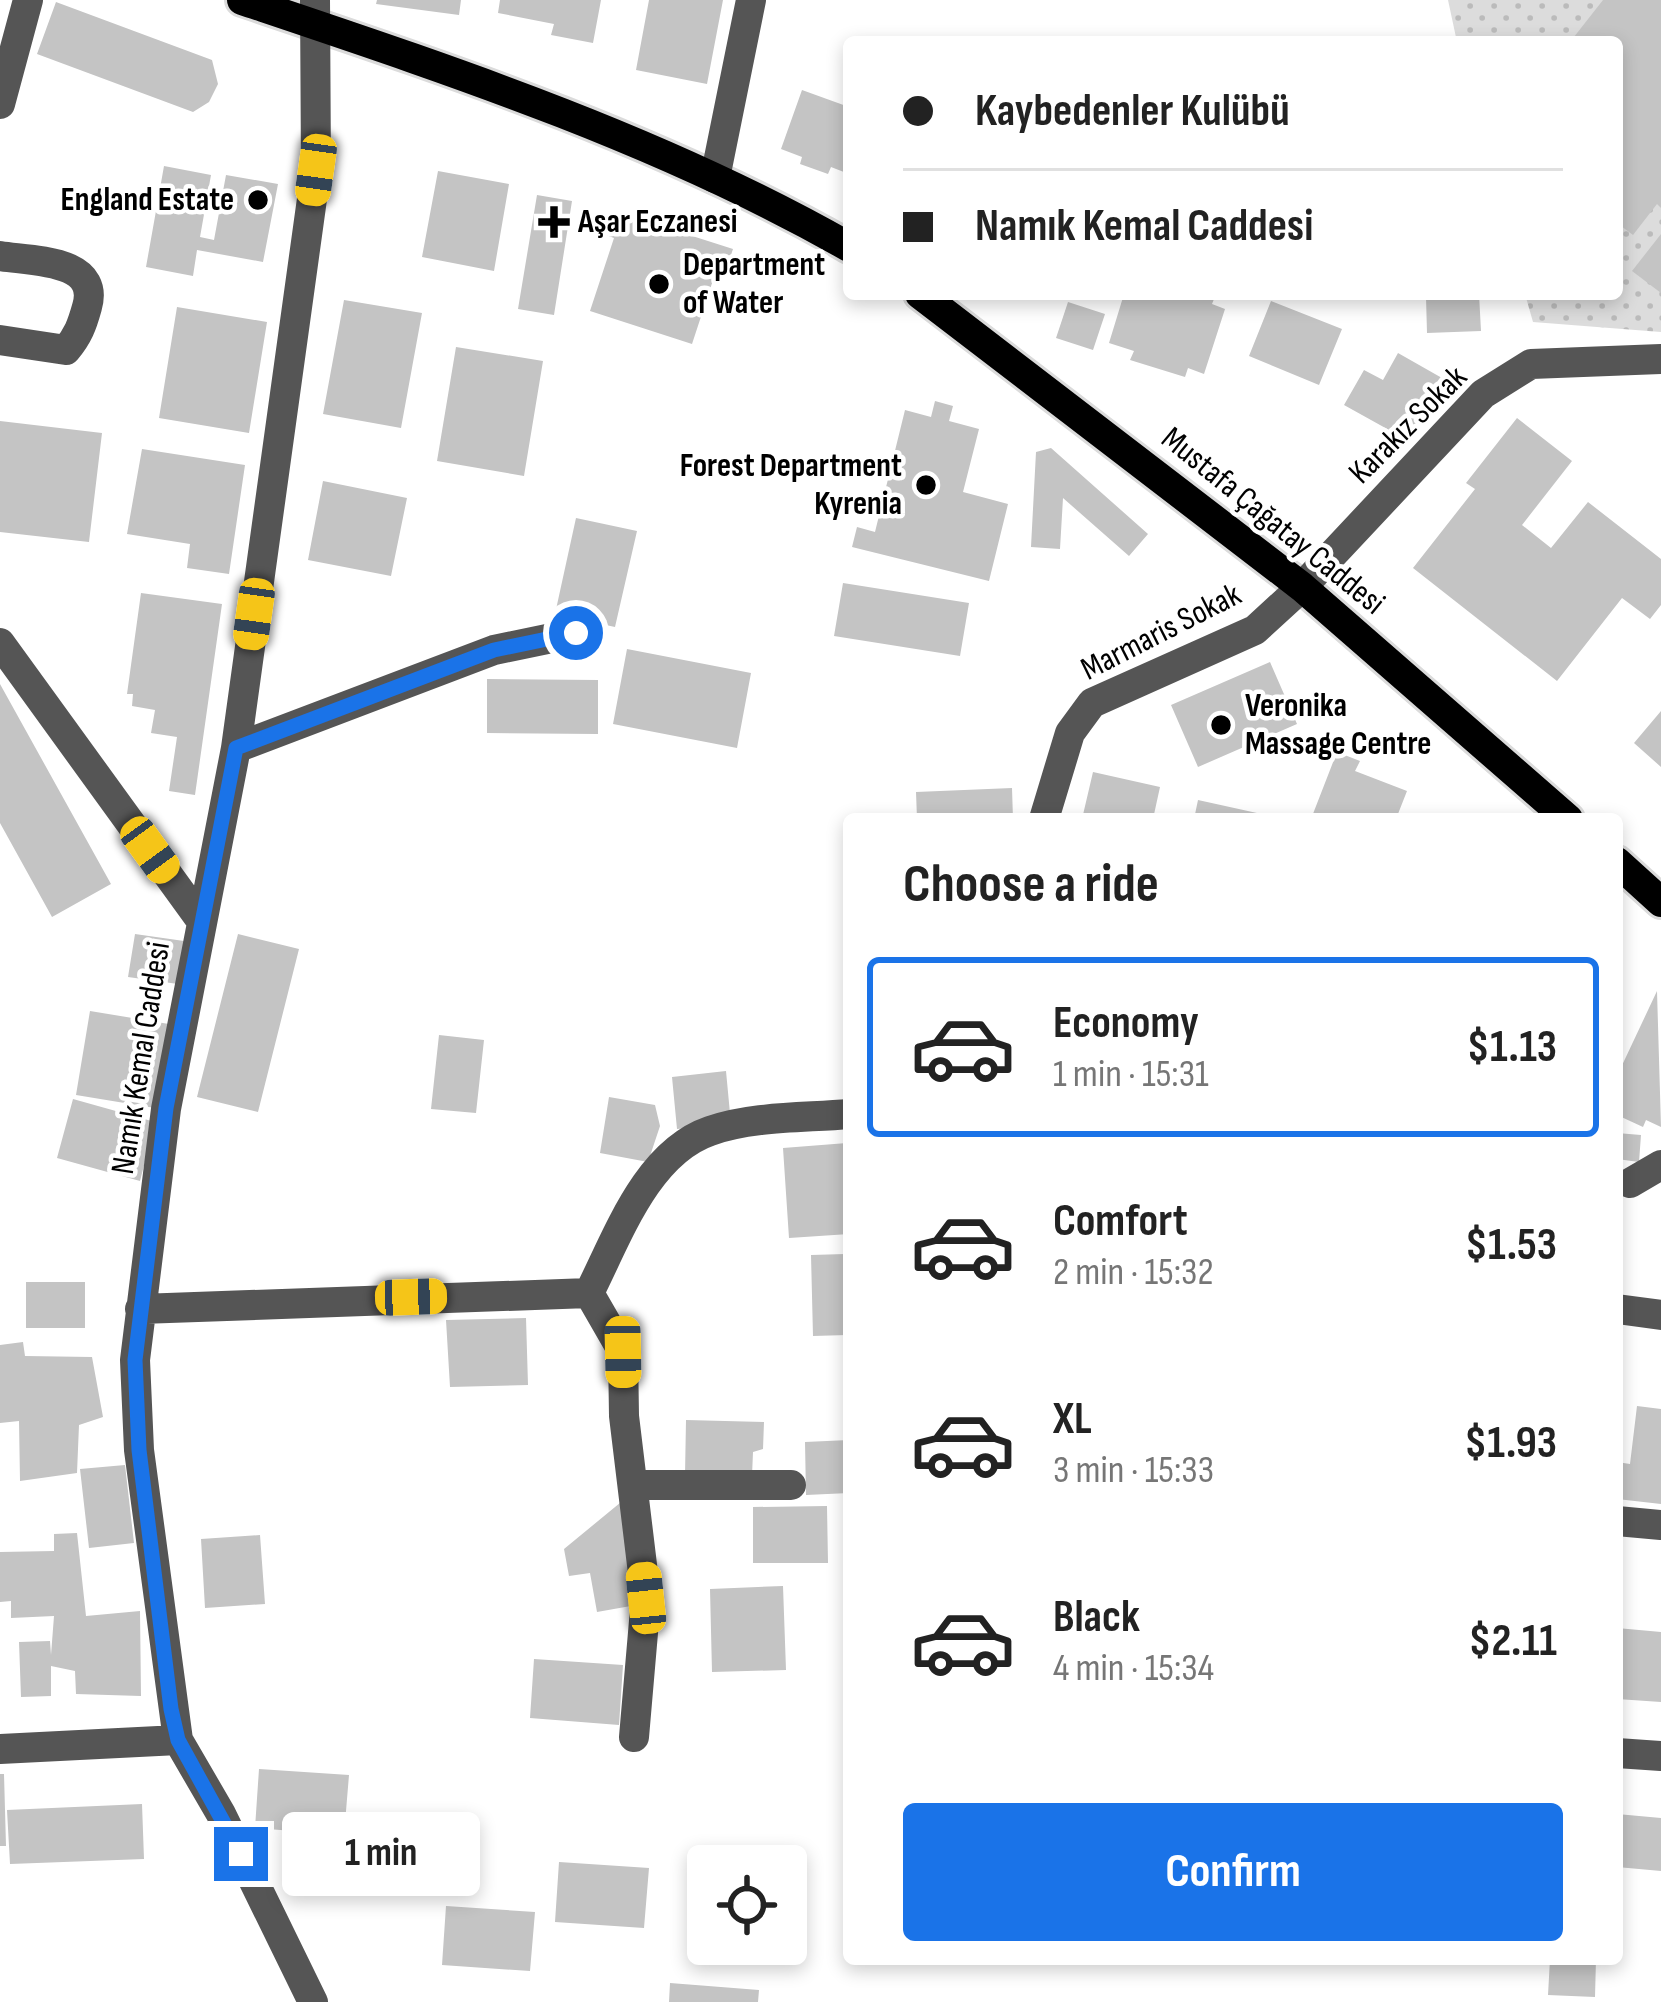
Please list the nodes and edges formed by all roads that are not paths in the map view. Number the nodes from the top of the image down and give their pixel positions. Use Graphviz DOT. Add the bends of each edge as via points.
graph roads {
  1 [pos="28,0"];
  2 [pos="242,0"];
  3 [pos="751,0"];
  4 [pos="315,12"];
  5 [pos="0,104"];
  6 [pos="715,178"];
  7 [pos="843,244"];
  8 [pos="0,256"];
  9 [pos="928,300"];
  10 [pos="0,340"];
  11 [pos="1661,359"];
  12 [pos="1302,587"];
  13 [pos="576,633"];
  14 [pos="0,643"];
  15 [pos="236,748"];
  16 [pos="1046,813"];
  17 [pos="1561,813"];
  18 [pos="1623,867"];
  19 [pos="1661,902"];
  20 [pos="200,920"];
  21 [pos="843,1115"];
  22 [pos="1661,1166"];
  23 [pos="1630,1183"];
  24 [pos="589,1293"];
  25 [pos="140,1309"];
  26 [pos="1623,1310"];
  27 [pos="1661,1315"];
  28 [pos="634,1485"];
  29 [pos="791,1485"];
  30 [pos="1623,1522"];
  31 [pos="1661,1525"];
  32 [pos="634,1737"];
  33 [pos="178,1740"];
  34 [pos="0,1749"];
  35 [pos="1623,1753"];
  36 [pos="1661,1756"];
  37 [pos="314,2002"];
  1 -- 5 [label="street"];
  2 -- 4 [label="main road"];
  3 -- 6 [label="street"];
  4 -- 6 [label="main road"];
  4 -- 15 [label="street, Namık Kemal Caddesi" via="316,170"];
  6 -- 7 [label="main road"];
  8 -- 10 [label="street" via="71,268 90,296 78,337 65,350"];
  9 -- 12 [label="main road, Mustafa Çağatay Caddesi"];
  11 -- 12 [label="street, Karakız Sokak" via="1531,364 1483,394"];
  12 -- 16 [label="street, Marmaris Sokak" via="1255,630 1092,703 1070,733"];
  12 -- 17 [label="main road, Mustafa Çağatay Caddesi"];
  13 -- 15 [label="street" via="494,650"];
  14 -- 20 [label="street"];
  15 -- 20 [label="street, Namık Kemal Caddesi"];
  18 -- 19 [label="main road"];
  20 -- 25 [label="street, Namık Kemal Caddesi"];
  21 -- 24 [label="street" via="706,1132 670,1155 631,1209"];
  22 -- 23 [label="street"];
  24 -- 25 [label="street"];
  24 -- 28 [label="street" via="623,1352"];
  25 -- 33 [label="street, Namık Kemal Caddesi" via="139,1450"];
  26 -- 27 [label="street"];
  28 -- 29 [label="street"];
  28 -- 32 [label="street" via="646,1598"];
  30 -- 31 [label="street"];
  33 -- 34 [label="street"];
  33 -- 37 [label="street, Namık Kemal Caddesi"];
  35 -- 36 [label="street"];
}
